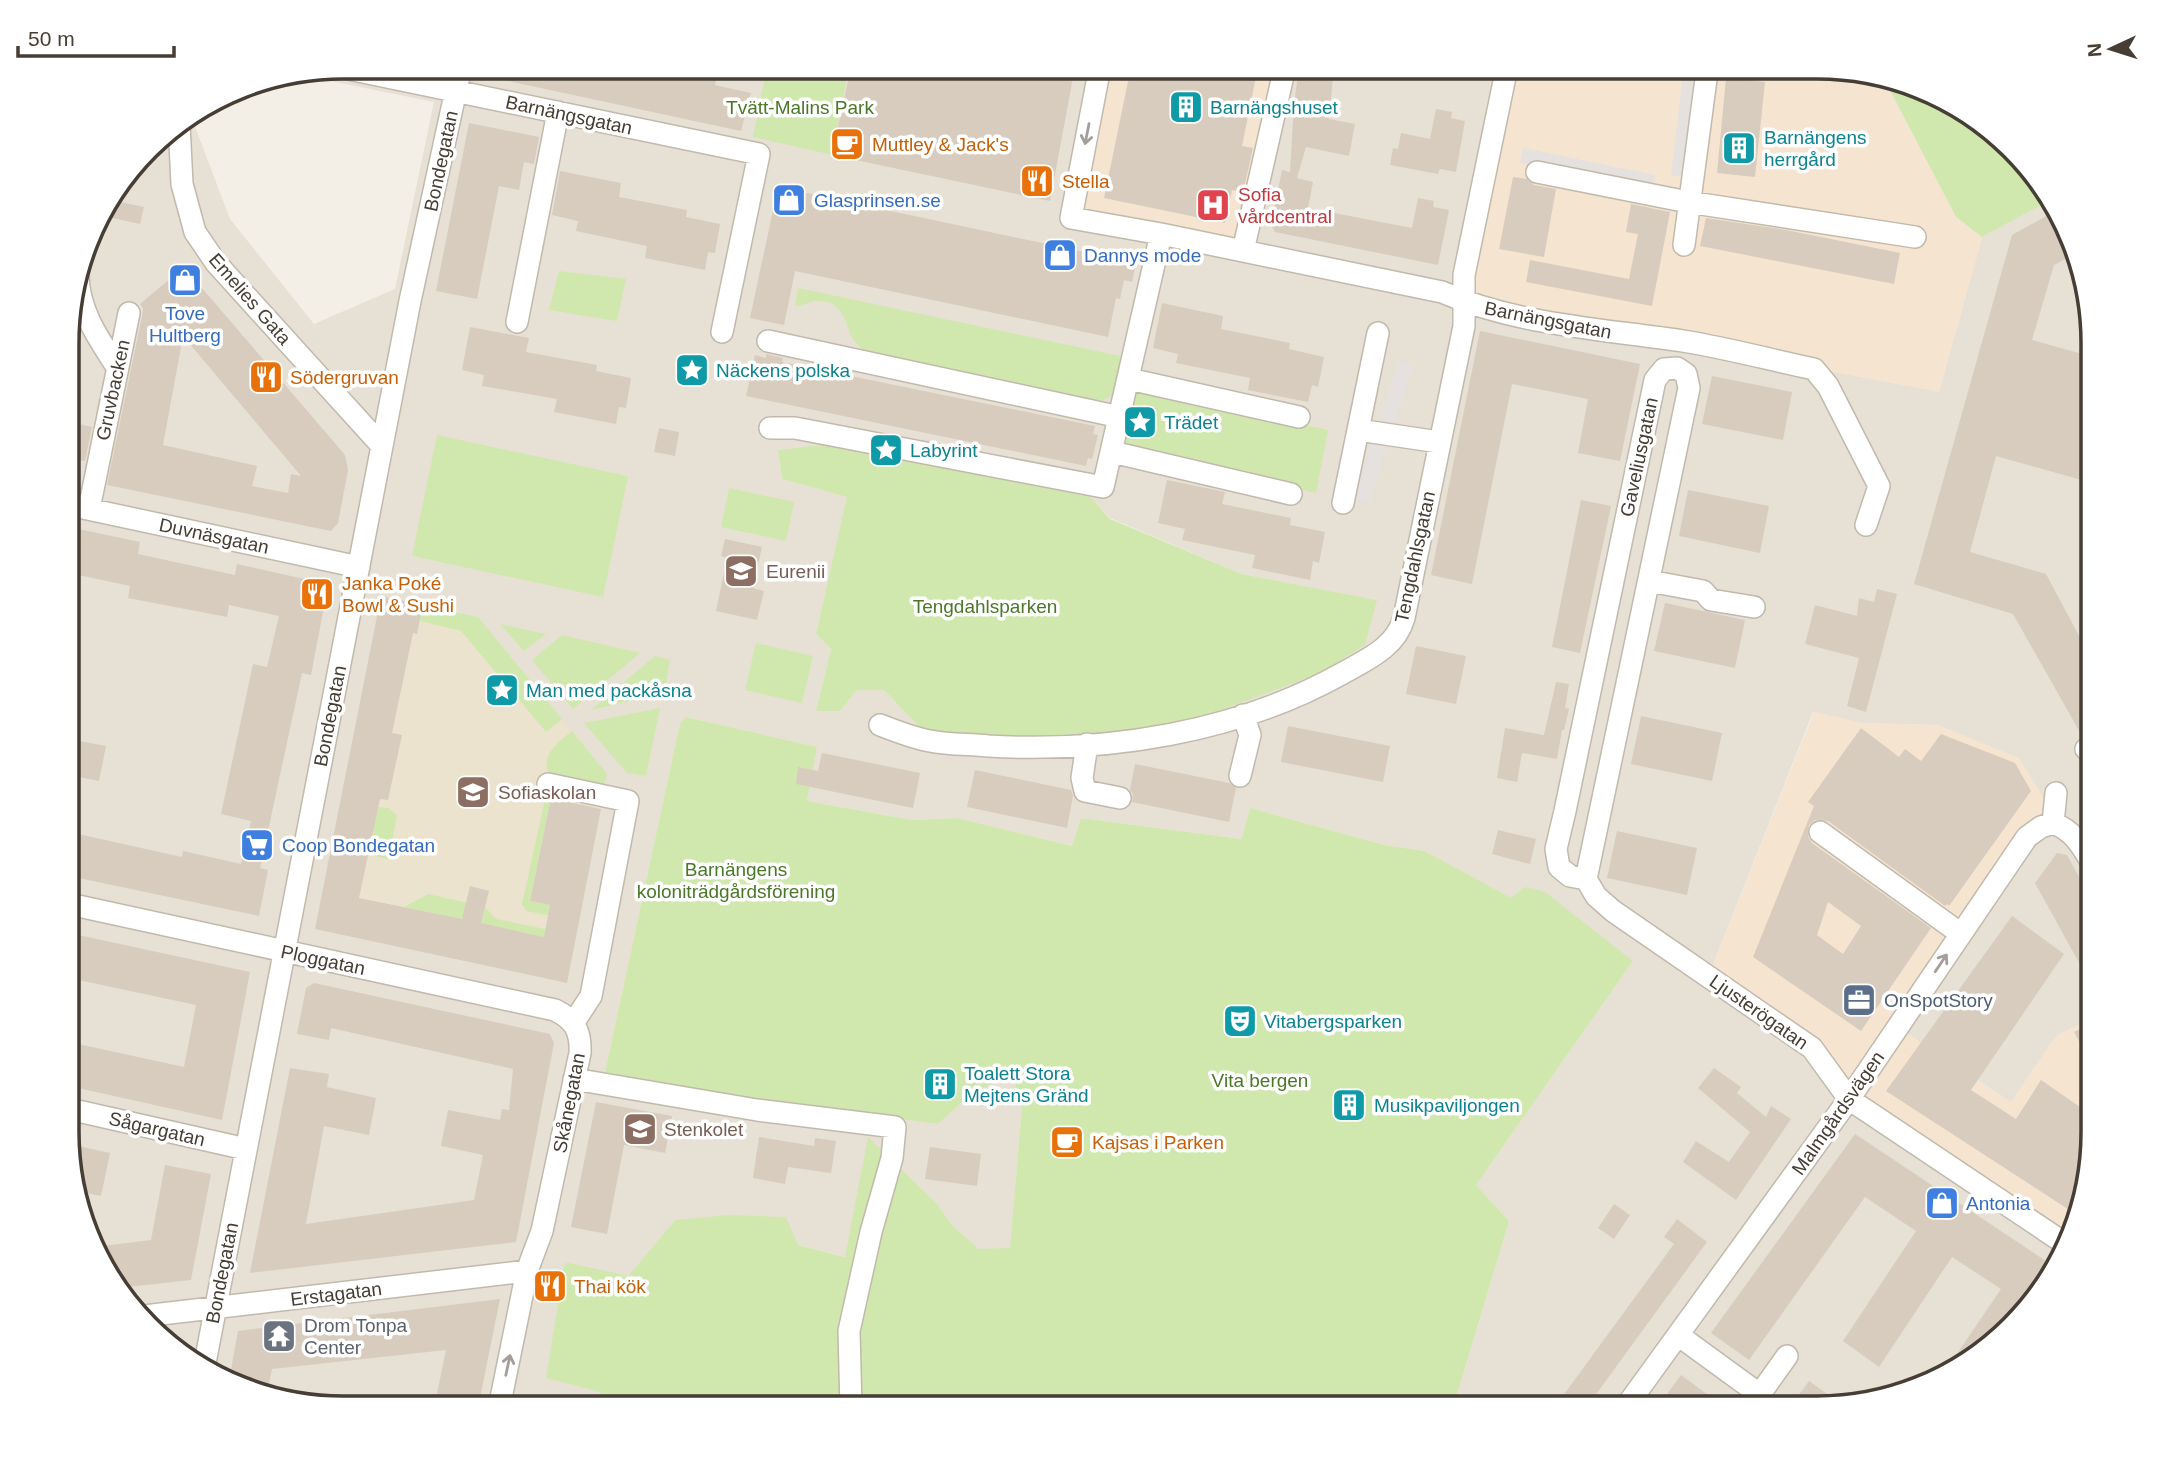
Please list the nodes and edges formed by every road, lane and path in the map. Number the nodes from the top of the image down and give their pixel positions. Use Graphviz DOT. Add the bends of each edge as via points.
graph roads {
  1 [pos="398,79"];
  2 [pos="458,79"];
  3 [pos="1098,79"];
  4 [pos="1282,79"];
  5 [pos="1505,79"];
  6 [pos="1706,79"];
  7 [pos="456,91"];
  8 [pos="558,112"];
  9 [pos="180,135"];
  10 [pos="1537,172"];
  11 [pos="1688,202"];
  12 [pos="1161,234"];
  13 [pos="1915,237"];
  14 [pos="1684,245"];
  15 [pos="1243,251"];
  16 [pos="1462,301"];
  17 [pos="82,302"];
  18 [pos="130,313"];
  19 [pos="517,322"];
  20 [pos="722,332"];
  21 [pos="1378,333"];
  22 [pos="768,341"];
  23 [pos="117,367"];
  24 [pos="1129,379"];
  25 [pos="1120,416"];
  26 [pos="1299,417"];
  27 [pos="770,428"];
  28 [pos="1358,430"];
  29 [pos="1439,442"];
  30 [pos="382,446"];
  31 [pos="1112,452"];
  32 [pos="1291,494"];
  33 [pos="1343,503"];
  34 [pos="79,507"];
  35 [pos="1866,525"];
  36 [pos="359,567"];
  37 [pos="1649,582"];
  38 [pos="1754,607"];
  39 [pos="1601,641"];
  40 [pos="1635,649"];
  41 [pos="1243,715"];
  42 [pos="880,725"];
  43 [pos="1087,744"];
  44 [pos="1240,776"];
  45 [pos="548,784"];
  46 [pos="2056,793"];
  47 [pos="1119,798"];
  48 [pos="2053,823"];
  49 [pos="1821,832"];
  50 [pos="2081,844"];
  51 [pos="1586,879"];
  52 [pos="79,906"];
  53 [pos="1961,934"];
  54 [pos="284,951"];
  55 [pos="574,1022"];
  56 [pos="574,1079"];
  57 [pos="1849,1099"];
  58 [pos="79,1111"];
  59 [pos="246,1149"];
  60 [pos="2059,1239"];
  61 [pos="527,1270"];
  62 [pos="216,1308"];
  63 [pos="153,1316"];
  64 [pos="1678,1335"];
  65 [pos="1787,1356"];
  66 [pos="206,1358"];
  67 [pos="501,1396"];
  68 [pos="851,1396"];
  69 [pos="1634,1396"];
  70 [pos="1749,1396"];
  71 [pos="1759,1396"];
  1 -- 7 [label="street, Barnängsgatan"];
  2 -- 7 [label="street, Bondegatan"];
  3 -- 12 [label="street, Barnängsgatan, one-way" via="1071,218"];
  4 -- 15 [label="street"];
  5 -- 16 [label="street, Tengdahlsgatan"];
  6 -- 11 [label="street"];
  7 -- 8 [label="street, Barnängsgatan"];
  7 -- 30 [label="street, Bondegatan"];
  8 -- 19 [label="street"];
  8 -- 20 [label="street, Barnängsgatan" via="759,154"];
  9 -- 30 [label="street, Emelies Gata" via="182,184 195,232 216,263"];
  10 -- 11 [label="street"];
  11 -- 13 [label="street"];
  11 -- 14 [label="street"];
  12 -- 15 [label="street, Barnängsgatan"];
  12 -- 24 [label="street"];
  15 -- 16 [label="street, Barnängsgatan" via="1442,292"];
  16 -- 29 [label="street, Tengdahlsgatan" via="1464,326"];
  16 -- 35 [label="street, Barnängsgatan" via="1483,309 1683,341 1814,369 1828,386 1879,486"];
  17 -- 23 [label="street" via="93,332"];
  18 -- 23 [label="street, Gruvbacken"];
  21 -- 28 [label="street"];
  22 -- 25 [label="street"];
  23 -- 34 [label="street, Gruvbacken"];
  24 -- 25 [label="street"];
  24 -- 26 [label="street"];
  25 -- 31 [label="street"];
  27 -- 31 [label="street" via="795,428 1103,487"];
  28 -- 29 [label="street"];
  28 -- 33 [label="street"];
  29 -- 41 [label="street, Tengdahlsgatan" via="1401,629 1379,653 1328,681"];
  30 -- 36 [label="street, Bondegatan"];
  31 -- 32 [label="street"];
  34 -- 36 [label="street, Duvnäsgatan"];
  36 -- 54 [label="street, Bondegatan"];
  37 -- 38 [label="street" via="1703,591 1711,600"];
  37 -- 39 [label="street, Gaveliusgatan" via="1689,388 1686,374 1676,368 1664,369 1655,380"];
  37 -- 40 [label="street, Gaveliusgatan"];
  39 -- 40 [label="street"];
  39 -- 51 [label="street, Gaveliusgatan" via="1556,849 1559,867 1570,876"];
  40 -- 51 [label="street, Gaveliusgatan"];
  41 -- 43 [label="street, Tengdahlsgatan" via="1150,738"];
  41 -- 44 [label="street" via="1250,735"];
  42 -- 43 [label="street, Tengdahlsgatan" via="932,742 1017,747"];
  43 -- 47 [label="street" via="1082,778 1085,791"];
  45 -- 55 [label="street" via="628,801 591,996"];
  46 -- 48 [label="street"];
  48 -- 50 [label="street" via="2066,828"];
  48 -- 53 [label="street, Malmgårdsvägen" via="2027,837"];
  49 -- 53 [label="street"];
  51 -- 57 [label="street, Ljusterögatan" via="1613,911 1812,1048"];
  52 -- 54 [label="street, Ploggatan"];
  57 -- 53 [label="street, Malmgårdsvägen, one-way"];
  54 -- 55 [label="street, Ploggatan" via="555,1010"];
  54 -- 59 [label="street, Bondegatan"];
  55 -- 56 [label="street, Skånegatan" via="580,1036"];
  56 -- 61 [label="street, Skånegatan" via="542,1231"];
  56 -- 68 [label="street" via="757,1110 895,1127 892,1158 849,1331"];
  57 -- 60 [label="street, Ljusterögatan"];
  57 -- 64 [label="street, Malmgårdsvägen"];
  58 -- 59 [label="street, Sågargatan"];
  59 -- 62 [label="street, Bondegatan"];
  61 -- 62 [label="street, Erstagatan"];
  67 -- 61 [label="street, Skånegatan, one-way"];
  62 -- 63 [label="street, Erstagatan"];
  62 -- 66 [label="street, Bondegatan"];
  64 -- 69 [label="street, Malmgårdsvägen"];
  64 -- 70 [label="street"];
  65 -- 71 [label="street"];
}
